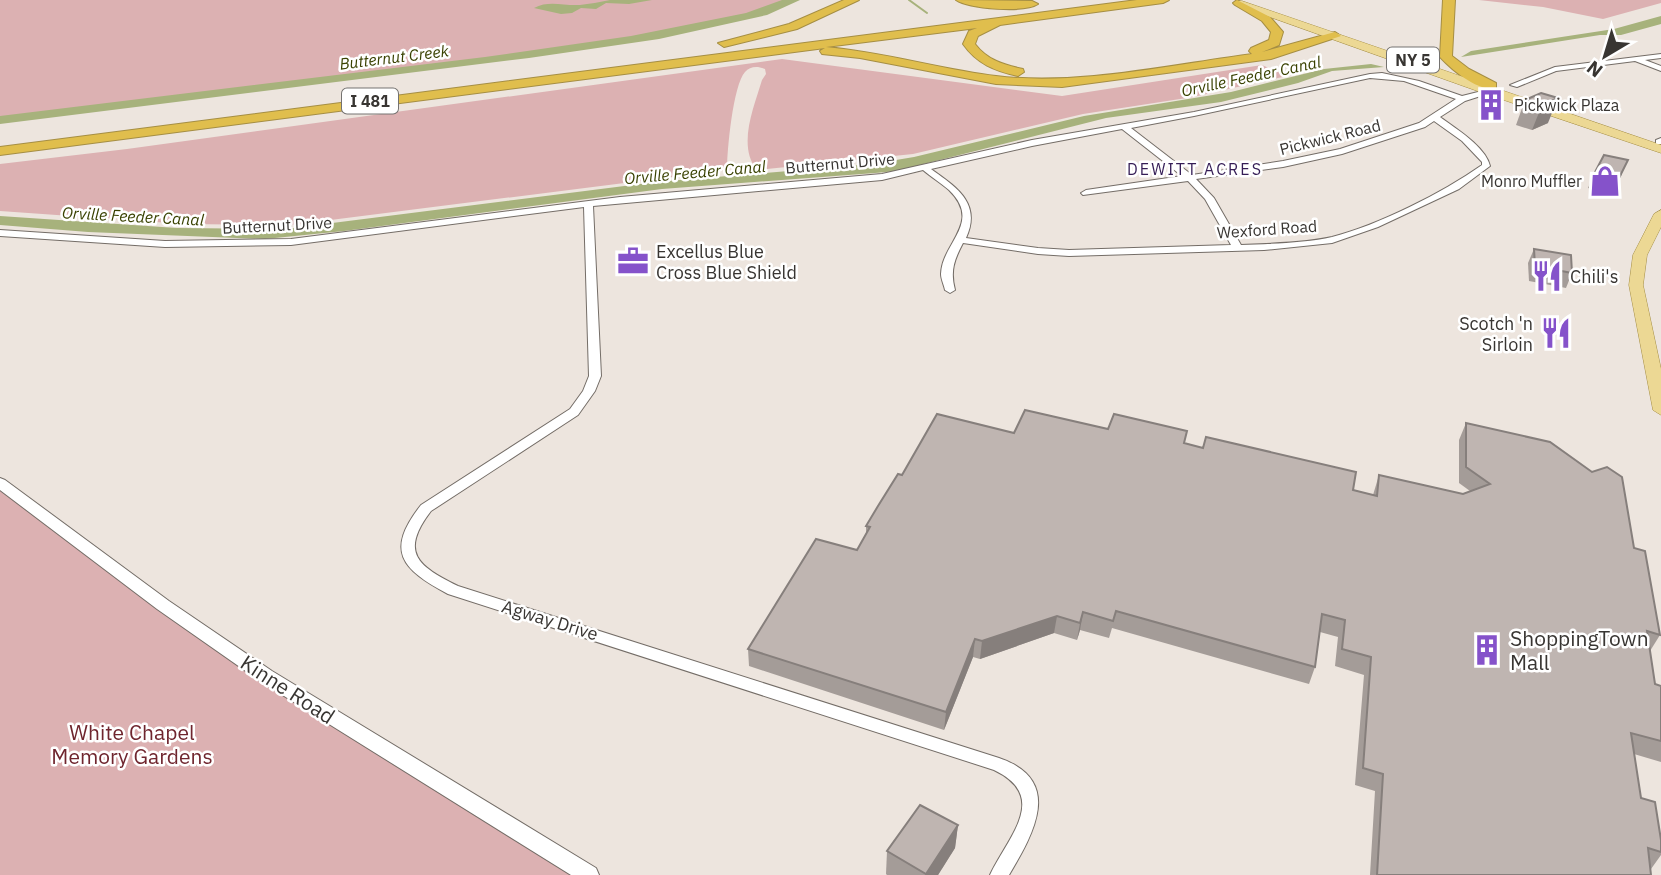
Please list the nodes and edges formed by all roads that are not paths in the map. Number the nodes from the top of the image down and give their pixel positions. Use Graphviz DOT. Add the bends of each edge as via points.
graph roads {
  1 [pos="853,0"];
  2 [pos="962,0"];
  3 [pos="1078,0"];
  4 [pos="1163,0"];
  5 [pos="1449,0"];
  6 [pos="1058,2"];
  7 [pos="1239,3"];
  8 [pos="1042,15"];
  9 [pos="1335,36"];
  10 [pos="695,48"];
  11 [pos="740,54"];
  12 [pos="1661,56"];
  13 [pos="1638,60"];
  14 [pos="1661,69"];
  15 [pos="1498,88"];
  16 [pos="1462,99"];
  17 [pos="1434,117"];
  18 [pos="1123,126"];
  19 [pos="1605,131"];
  20 [pos="0,139"];
  21 [pos="1661,144"];
  22 [pos="0,151"];
  23 [pos="1661,159"];
  24 [pos="926,169"];
  25 [pos="1189,177"];
  26 [pos="1086,193"];
  27 [pos="588,204"];
  28 [pos="1661,214"];
  29 [pos="0,233"];
  30 [pos="961,240"];
  31 [pos="1237,247"];
  32 [pos="950,290"];
  33 [pos="1661,410"];
  34 [pos="0,483"];
  35 [pos="589,875"];
  36 [pos="999,875"];
  1 -- 10 [label="highway" via="784,30"];
  2 -- 6 [label="highway" via="993,5"];
  3 -- 6 [label="highway, I 481"];
  4 -- 8 [label="highway, I 481"];
  5 -- 15 [label="highway" via="1446,57 1464,72"];
  6 -- 10 [label="highway, I 481"];
  7 -- 8 [label="highway" via="1274,26 1275,42 1240,54 1070,77 996,66 974,54 969,44 974,34 989,26"];
  7 -- 9 [label="main road, NY 5"];
  8 -- 11 [label="highway, I 481"];
  9 -- 11 [label="highway" via="1270,55 1062,83 996,80 838,52"];
  9 -- 15 [label="main road, NY 5"];
  10 -- 20 [label="highway, I 481"];
  11 -- 22 [label="highway, I 481"];
  12 -- 13 [label="street, Pickwick Road"];
  13 -- 14 [label="street"];
  13 -- 15 [label="street, Pickwick Road" via="1555,69"];
  15 -- 16 [label="street, Pickwick Road"];
  15 -- 19 [label="main road, NY 5"];
  15 -- 21 [label="main road, NY 5"];
  16 -- 17 [label="street, Pickwick Road"];
  16 -- 18 [label="street, Butternut Drive" via="1383,74"];
  17 -- 25 [label="street, Pickwick Road" via="1342,151"];
  17 -- 31 [label="street, Wexford Road" via="1465,139 1486,162 1475,176 1346,236"];
  18 -- 24 [label="street, Butternut Drive"];
  18 -- 25 [label="street"];
  19 -- 21 [label="main road"];
  19 -- 23 [label="main road, NY 5"];
  24 -- 27 [label="street, Butternut Drive"];
  24 -- 30 [label="street" via="956,190 966,205"];
  25 -- 26 [label="street, Pickwick Road"];
  25 -- 31 [label="street" via="1209,198"];
  27 -- 29 [label="street, Butternut Drive" via="403,230 254,244 109,242"];
  27 -- 36 [label="street, Agway Drive" via="595,340 595,376 589,391 574,412 426,508 410,531 408,551 416,568 453,590 708,670 1019,776 1028,789 1030,809 1023,833"];
  28 -- 33 [label="main road" via="1640,255 1636,279"];
  30 -- 31 [label="street, Wexford Road" via="1069,253"];
  30 -- 32 [label="street" via="946,279"];
  34 -- 35 [label="street, Kinne Road" via="266,676"];
}
